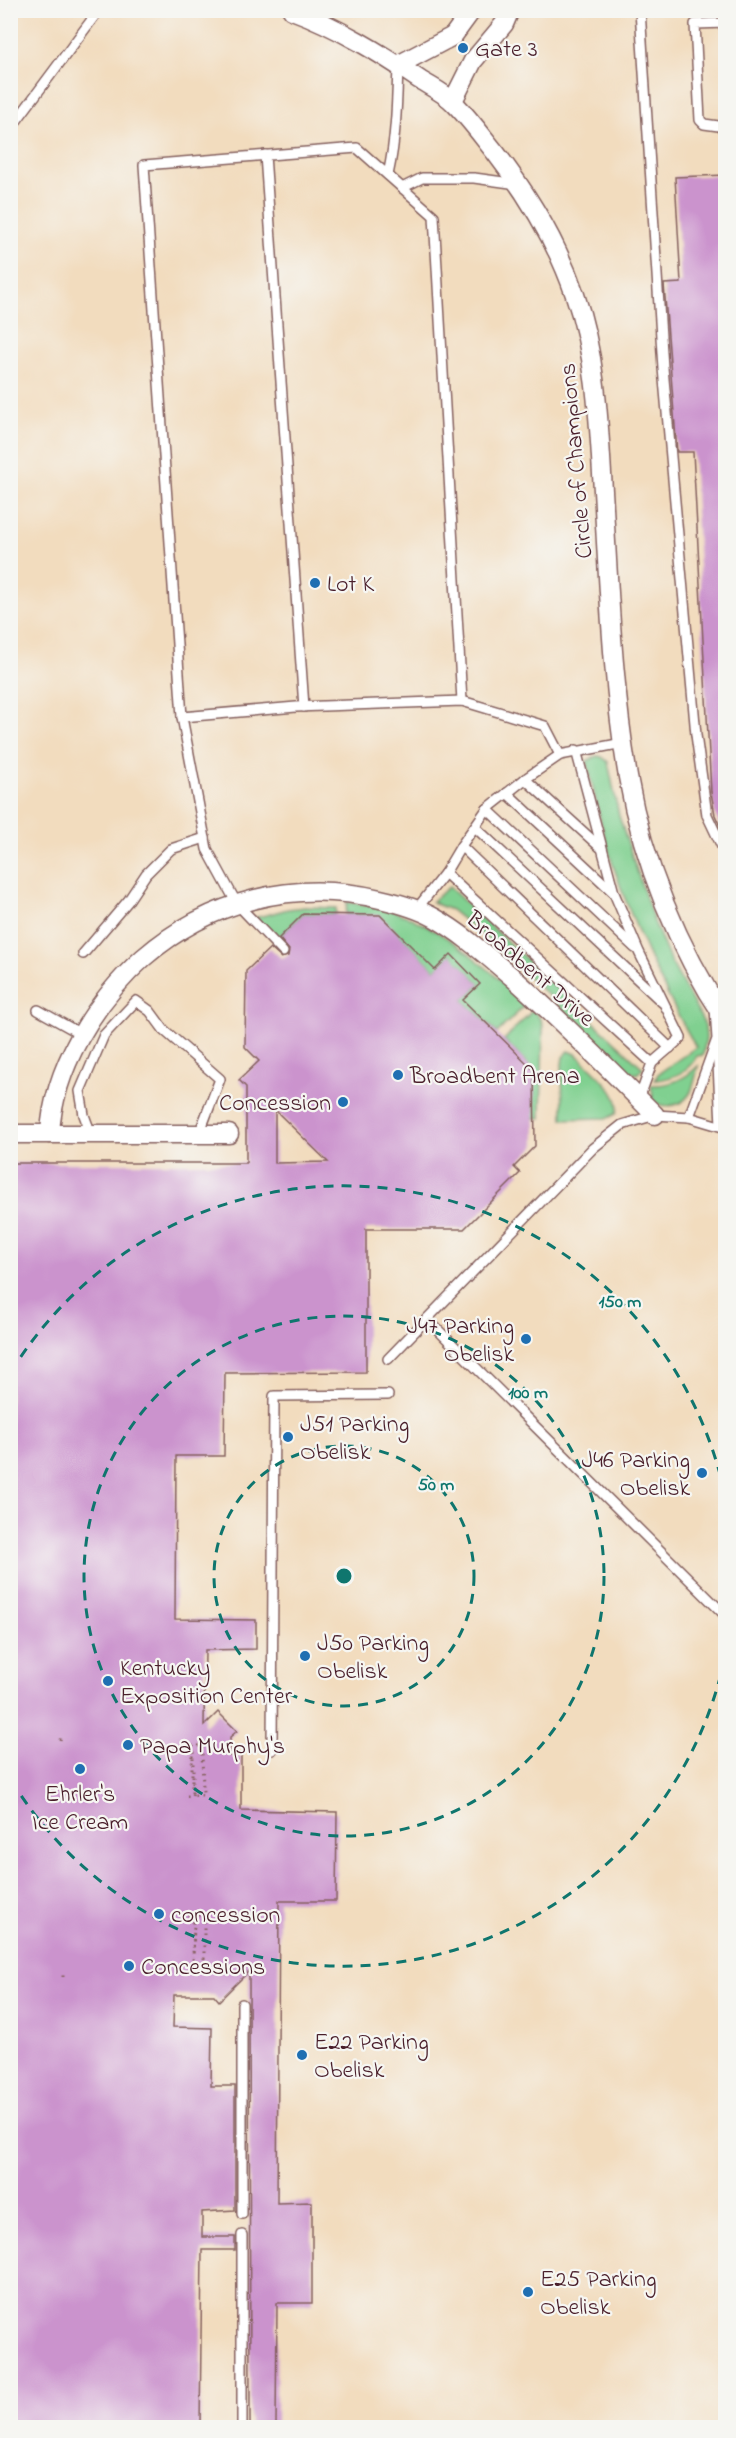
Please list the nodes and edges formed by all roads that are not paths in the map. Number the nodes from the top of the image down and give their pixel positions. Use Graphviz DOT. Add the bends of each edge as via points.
graph roads {
  1 [pos="99,10"];
  2 [pos="292,10"];
  3 [pos="472,10"];
  4 [pos="510,10"];
  5 [pos="640,10"];
  6 [pos="726,23"];
  7 [pos="398,65"];
  8 [pos="453,101"];
  9 [pos="14,124"];
  10 [pos="726,127"];
  11 [pos="265,155"];
  12 [pos="388,175"];
  13 [pos="520,185"];
  14 [pos="402,188"];
  15 [pos="462,701"];
  16 [pos="304,707"];
  17 [pos="182,717"];
  18 [pos="623,743"];
  19 [pos="576,750"];
  20 [pos="560,755"];
  21 [pos="525,778"];
  22 [pos="507,793"];
  23 [pos="487,809"];
  24 [pos="476,828"];
  25 [pos="205,838"];
  26 [pos="461,846"];
  27 [pos="601,848"];
  28 [pos="726,855"];
  29 [pos="445,873"];
  30 [pos="614,893"];
  31 [pos="237,904"];
  32 [pos="416,910"];
  33 [pos="283,952"];
  34 [pos="639,952"];
  35 [pos="83,954"];
  36 [pos="714,1004"];
  37 [pos="666,1006"];
  38 [pos="38,1010"];
  39 [pos="726,1020"];
  40 [pos="81,1034"];
  41 [pos="717,1039"];
  42 [pos="670,1048"];
  43 [pos="652,1063"];
  44 [pos="639,1099"];
  45 [pos="655,1114"];
  46 [pos="689,1118"];
  47 [pos="723,1126"];
  48 [pos="10,1134"];
  49 [pos="50,1134"];
  50 [pos="91,1134"];
  51 [pos="199,1134"];
  52 [pos="229,1134"];
  53 [pos="427,1319"];
  54 [pos="388,1359"];
  55 [pos="388,1395"];
  56 [pos="726,1616"];
  57 [pos="272,1750"];
  58 [pos="242,2004"];
  59 [pos="242,2214"];
  60 [pos="242,2235"];
  61 [pos="242,2427"];
  1 -- 9 [label="lane"];
  2 -- 7 [label="street, Circle of Champions"];
  3 -- 7 [label="street" via="453,36"];
  4 -- 8 [label="street" via="504,24 473,61"];
  5 -- 28 [label="lane" via="663,368 696,735 707,816"];
  6 -- 10 [label="lane" via="695,24 700,120"];
  7 -- 8 [label="street, Circle of Champions"];
  7 -- 12 [label="lane" via="397,111"];
  8 -- 13 [label="street, Circle of Champions"];
  11 -- 12 [label="lane" via="357,148"];
  11 -- 16 [label="lane"];
  11 -- 17 [label="lane" via="144,165"];
  12 -- 14 [label="lane"];
  13 -- 14 [label="lane" via="474,178 422,178"];
  13 -- 18 [label="street, Circle of Champions" via="565,266 593,366"];
  14 -- 15 [label="lane" via="435,216"];
  15 -- 16 [label="lane"];
  15 -- 20 [label="lane" via="545,726"];
  16 -- 17 [label="lane"];
  17 -- 25 [label="lane"];
  18 -- 19 [label="lane"];
  18 -- 36 [label="street, Circle of Champions" via="634,807 651,867 679,936"];
  19 -- 20 [label="lane"];
  19 -- 27 [label="lane"];
  20 -- 21 [label="lane"];
  21 -- 22 [label="lane"];
  21 -- 27 [label="lane"];
  22 -- 23 [label="lane"];
  22 -- 30 [label="lane"];
  23 -- 24 [label="lane"];
  23 -- 34 [label="lane"];
  24 -- 26 [label="lane"];
  24 -- 37 [label="lane"];
  25 -- 31 [label="lane"];
  25 -- 35 [label="lane" via="171,849 146,874"];
  26 -- 29 [label="lane"];
  26 -- 42 [label="lane"];
  27 -- 30 [label="lane"];
  29 -- 32 [label="lane"];
  29 -- 43 [label="lane"];
  30 -- 34 [label="lane"];
  31 -- 32 [label="street, Broadbent Drive" via="276,894 318,890 366,896"];
  31 -- 33 [label="lane"];
  31 -- 40 [label="street, Broadbent Drive" via="166,938 105,997"];
  32 -- 44 [label="street, Broadbent Drive" via="477,947"];
  34 -- 37 [label="lane"];
  36 -- 39 [label="street, Circle of Champions"];
  36 -- 41 [label="lane"];
  37 -- 42 [label="lane" via="681,1038"];
  38 -- 40 [label="lane"];
  40 -- 49 [label="street, Broadbent Drive" via="51,1112"];
  41 -- 46 [label="lane"];
  41 -- 47 [label="lane"];
  42 -- 43 [label="lane"];
  43 -- 44 [label="lane"];
  44 -- 45 [label="street, Broadbent Drive"];
  45 -- 46 [label="lane"];
  45 -- 53 [label="lane" via="622,1125 593,1148"];
  46 -- 47 [label="lane"];
  48 -- 49 [label="street"];
  49 -- 50 [label="street"];
  50 -- 51 [label="street"];
  50 -- 51 [label="lane" via="80,1090 104,1035 136,1001 220,1079"];
  51 -- 52 [label="street"];
  53 -- 54 [label="lane"];
  53 -- 56 [label="lane"];
  55 -- 57 [label="lane" via="273,1396"];
  58 -- 59 [label="lane"];
  60 -- 61 [label="lane"];
}
